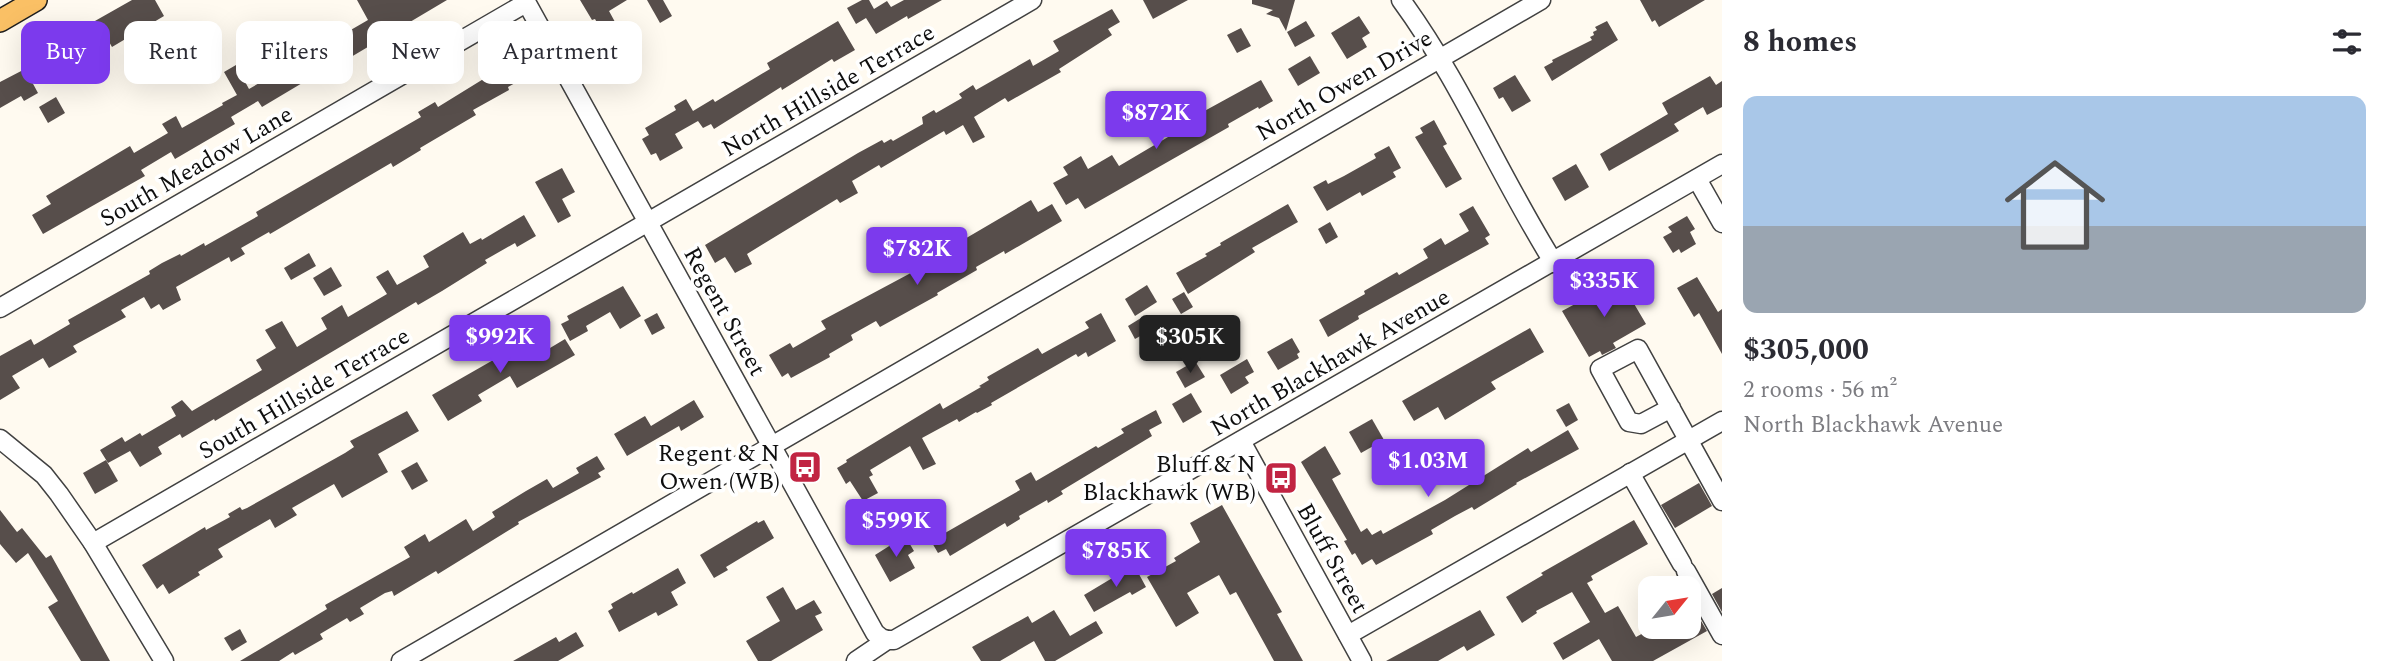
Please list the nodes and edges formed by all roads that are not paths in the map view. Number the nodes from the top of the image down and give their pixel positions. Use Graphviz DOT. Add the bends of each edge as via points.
graph roads {
  1 [pos="36,0"];
  2 [pos="1032,0"];
  3 [pos="1401,0"];
  4 [pos="1541,0"];
  5 [pos="526,2"];
  6 [pos="0,21"];
  7 [pos="1441,57"];
  8 [pos="1722,164"];
  9 [pos="1696,179"];
  10 [pos="648,222"];
  11 [pos="1722,223"];
  12 [pos="1554,262"];
  13 [pos="0,308"];
  14 [pos="1671,408"];
  15 [pos="1722,421"];
  16 [pos="0,439"];
  17 [pos="1241,441"];
  18 [pos="1688,441"];
  19 [pos="773,446"];
  20 [pos="1630,473"];
  21 [pos="1722,501"];
  22 [pos="93,543"];
  23 [pos="1348,635"];
  24 [pos="1722,635"];
  25 [pos="887,640"];
  26 [pos="163,661"];
  27 [pos="401,661"];
  28 [pos="856,661"];
  29 [pos="1362,661"];
  1 -- 6 [label="main road"];
  2 -- 10 [label="street, North Hillside Terrace"];
  3 -- 7 [label="street"];
  4 -- 7 [label="street, North Owen Drive"];
  5 -- 10 [label="street, Regent Street"];
  5 -- 13 [label="street, South Meadow Lane"];
  7 -- 12 [label="street"];
  7 -- 19 [label="street, North Owen Drive"];
  8 -- 9 [label="street, North Blackhawk Avenue"];
  9 -- 11 [label="street"];
  9 -- 12 [label="street, North Blackhawk Avenue"];
  10 -- 19 [label="street, Regent Street"];
  10 -- 22 [label="street, South Hillside Terrace"];
  12 -- 17 [label="street, North Blackhawk Avenue"];
  14 -- 18 [label="street"];
  15 -- 18 [label="street"];
  16 -- 22 [label="street" via="44,475"];
  17 -- 23 [label="street, Bluff Street"];
  17 -- 25 [label="street, North Blackhawk Avenue"];
  18 -- 20 [label="street"];
  18 -- 21 [label="street"];
  19 -- 25 [label="street, Regent Street" via="875,633"];
  19 -- 27 [label="street, North Owen Drive"];
  20 -- 23 [label="street"];
  20 -- 24 [label="street"];
  22 -- 26 [label="street"];
  23 -- 29 [label="street, Bluff Street"];
  25 -- 28 [label="street, North Blackhawk Avenue"];
}
